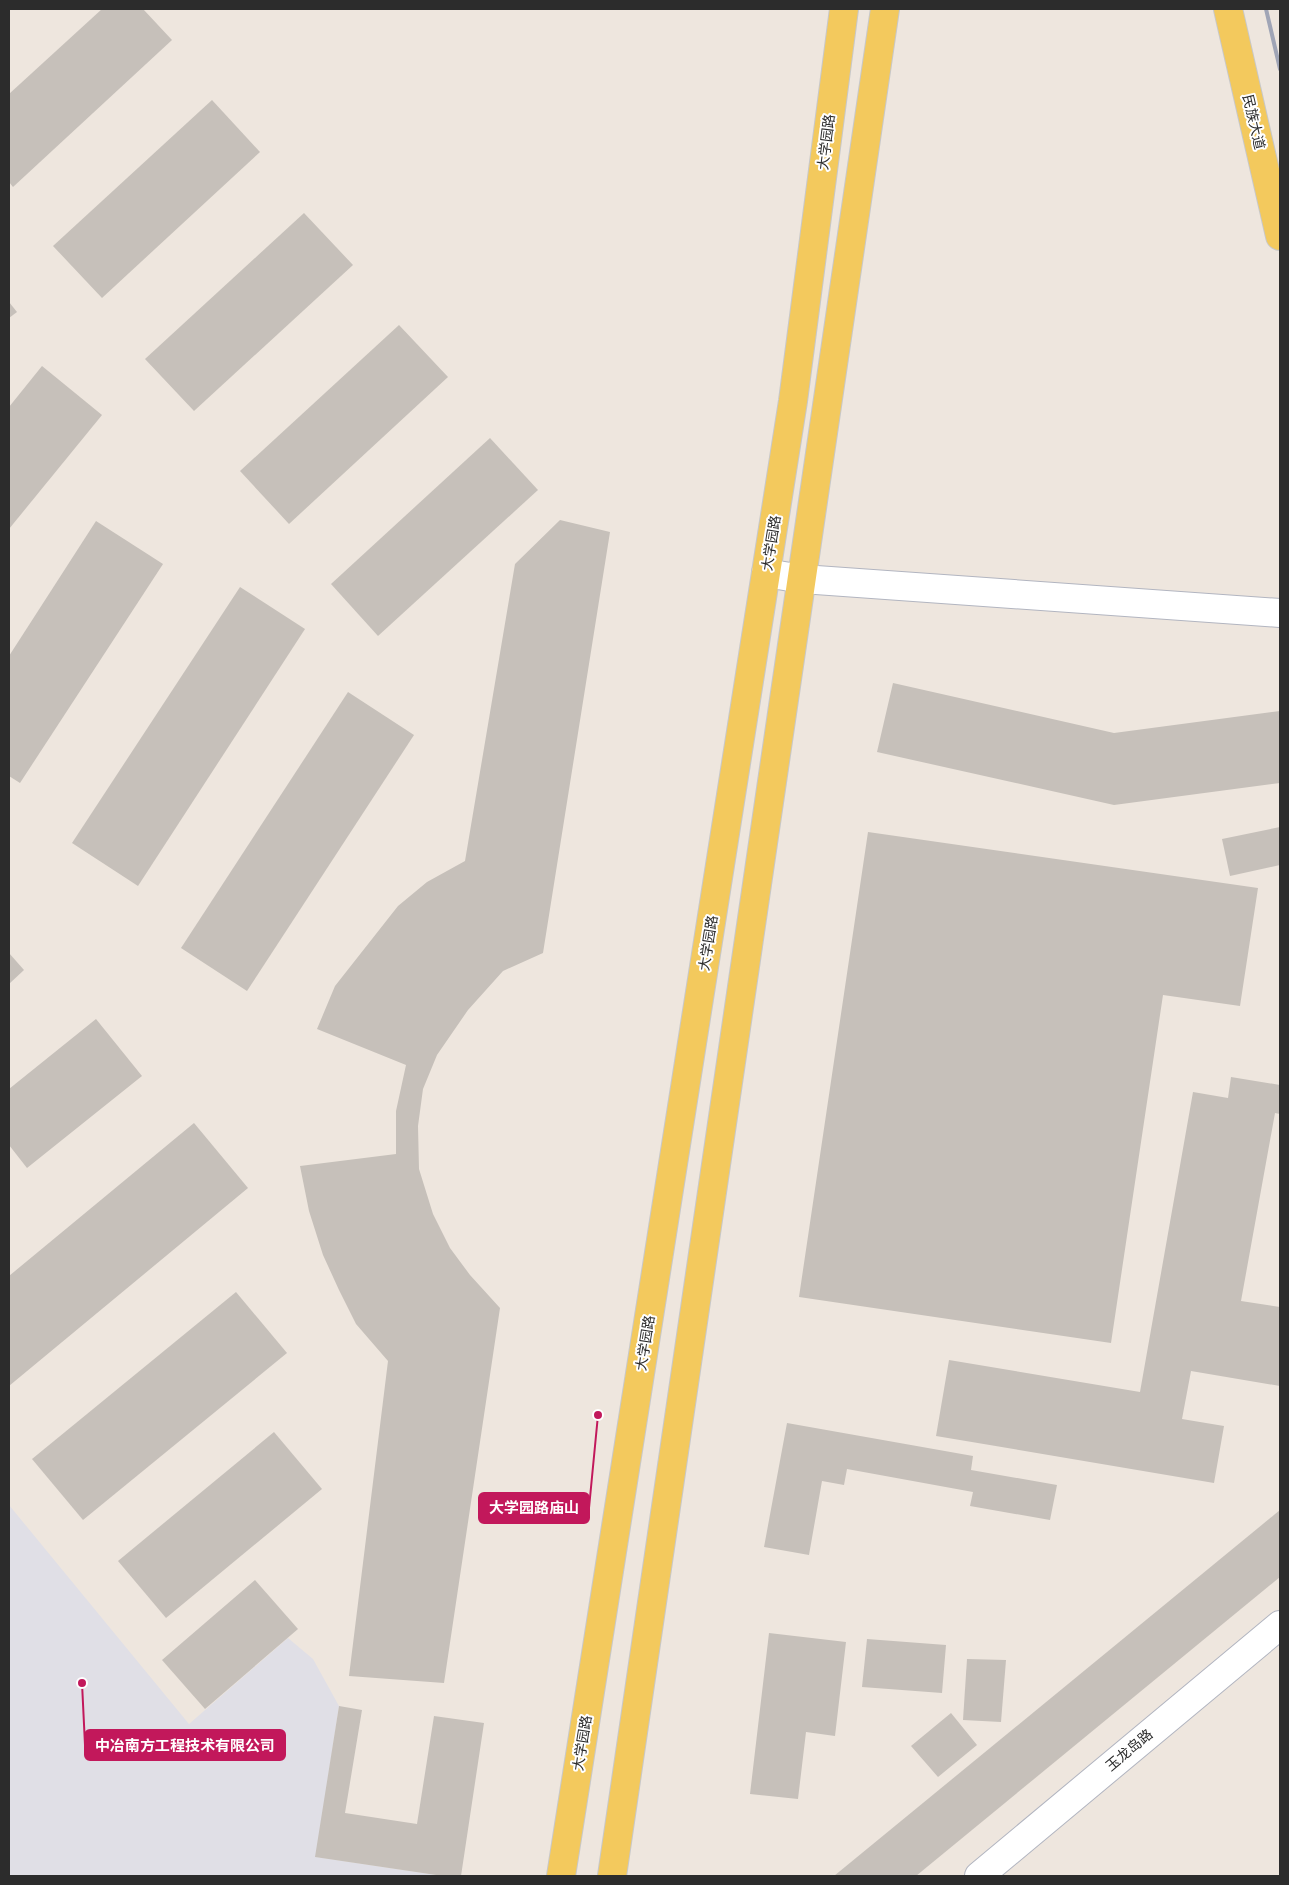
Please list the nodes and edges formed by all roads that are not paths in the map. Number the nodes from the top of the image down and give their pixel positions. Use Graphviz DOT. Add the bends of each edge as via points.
graph roads {
  1 [pos="844,9"];
  2 [pos="885,9"];
  3 [pos="1228,9"];
  4 [pos="1280,236"];
  5 [pos="766,573"];
  6 [pos="802,579"];
  7 [pos="1280,613"];
  8 [pos="1280,1625"];
  9 [pos="561,1876"];
  10 [pos="612,1876"];
  11 [pos="979,1876"];
  1 -- 5 [label="main road, 大学园路" via="793,401"];
  2 -- 6 [label="main road"];
  3 -- 4 [label="main road, 民族大道"];
  5 -- 6 [label="street"];
  5 -- 9 [label="main road, 大学园路"];
  6 -- 7 [label="street"];
  6 -- 10 [label="main road"];
  8 -- 11 [label="street, 玉龙岛路"];
}
